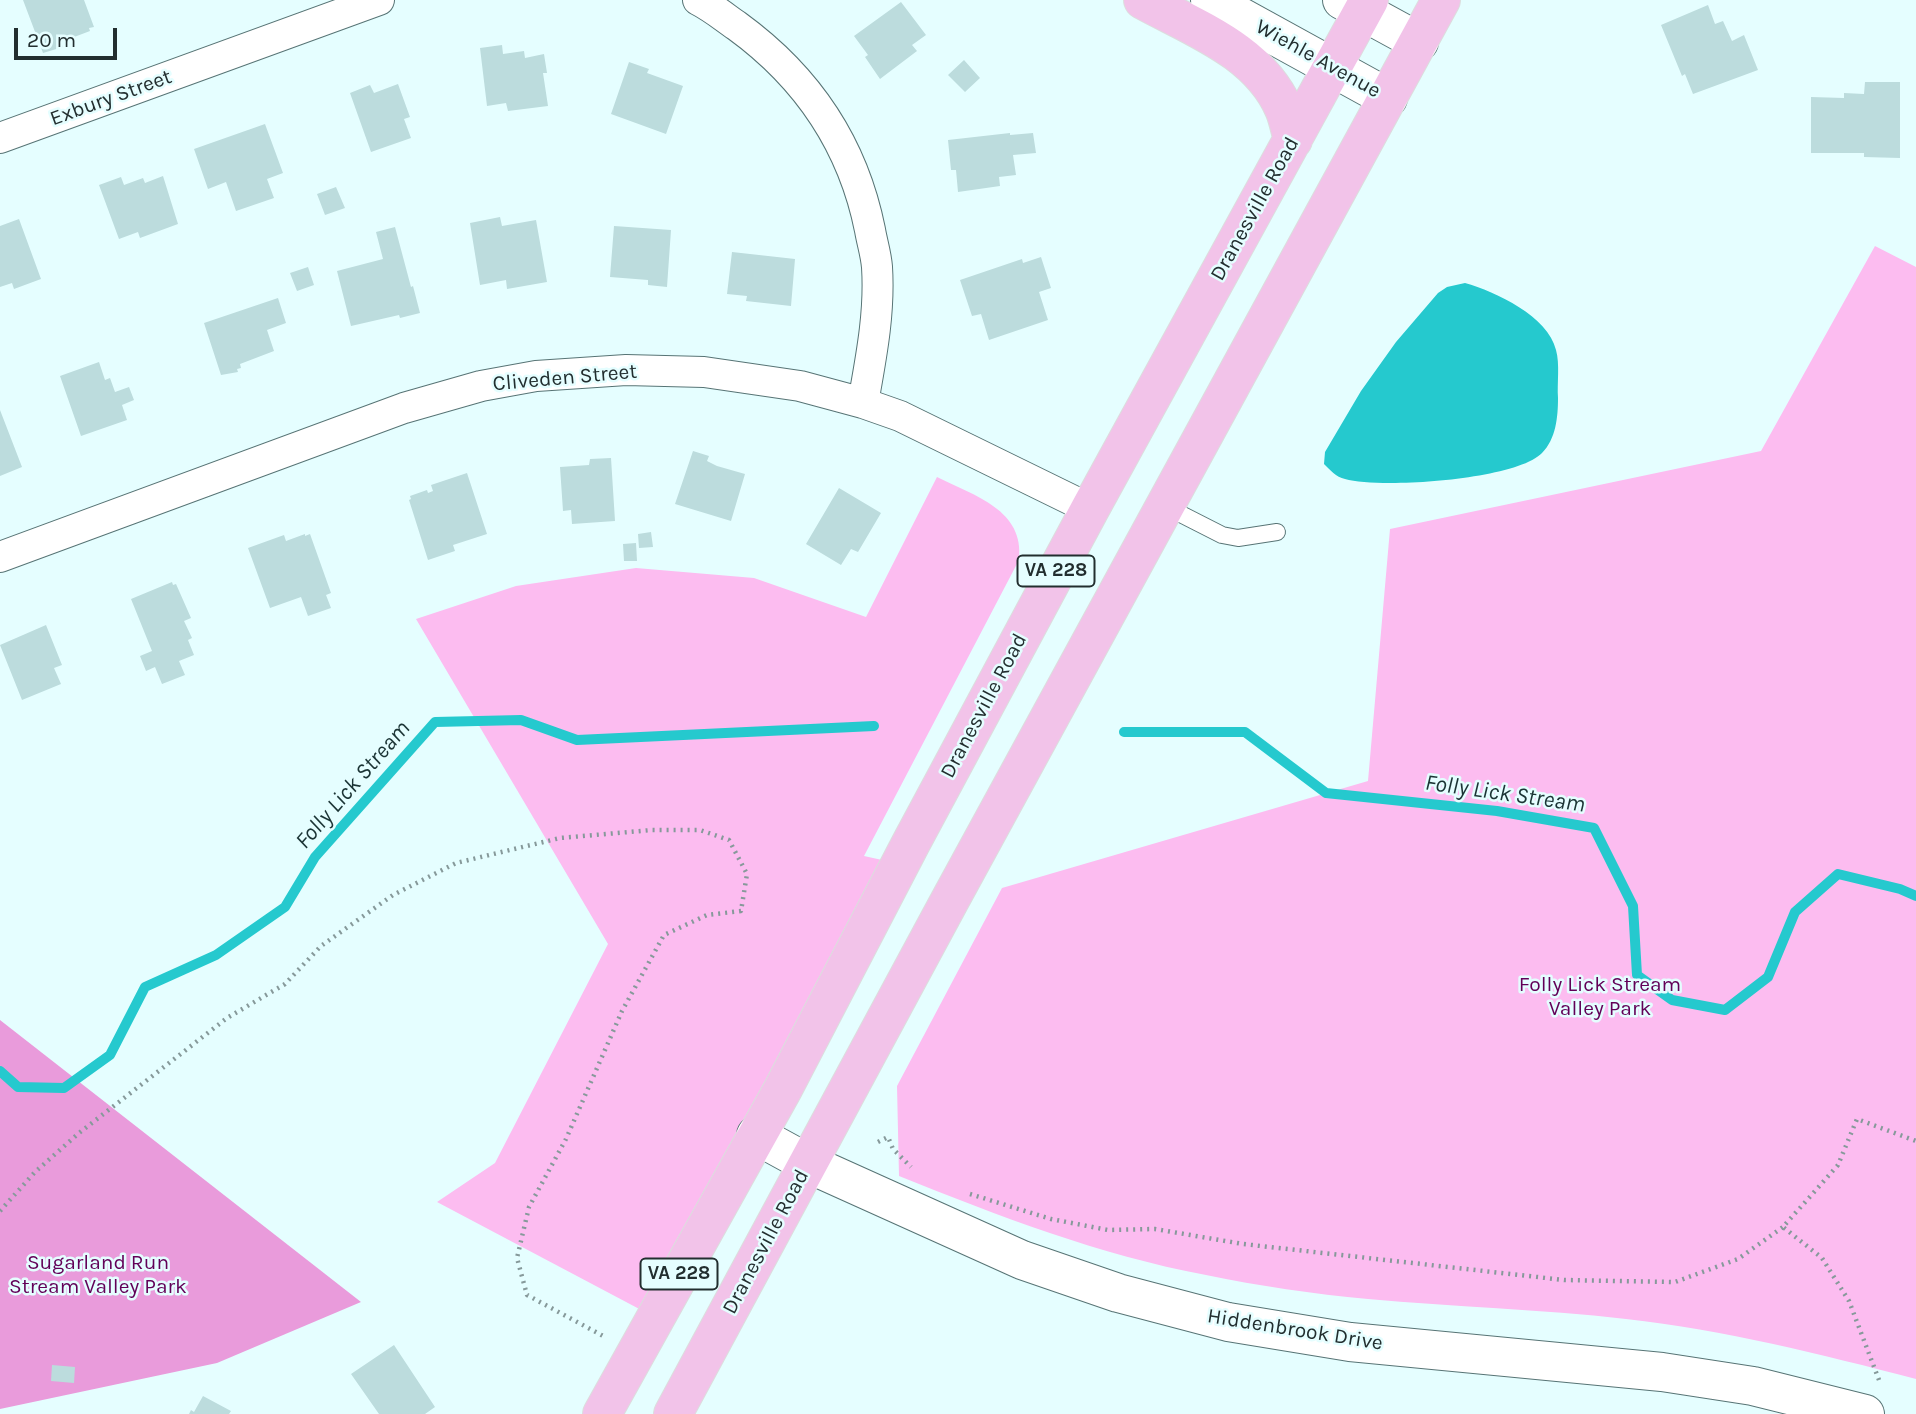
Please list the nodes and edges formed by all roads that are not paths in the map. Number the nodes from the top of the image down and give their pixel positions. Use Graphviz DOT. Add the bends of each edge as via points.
graph roads {
  1 [pos="379,0"];
  2 [pos="698,0"];
  3 [pos="1143,0"];
  4 [pos="1210,0"];
  5 [pos="1441,0"];
  6 [pos="1358,4"];
  7 [pos="1419,41"];
  8 [pos="1333,68"];
  9 [pos="1388,97"];
  10 [pos="0,138"];
  11 [pos="1293,140"];
  12 [pos="863,403"];
  13 [pos="1165,506"];
  14 [pos="1090,509"];
  15 [pos="1277,532"];
  16 [pos="0,557"];
  17 [pos="756,1135"];
  18 [pos="809,1164"];
  19 [pos="1870,1402"];
  20 [pos="602,1414"];
  21 [pos="673,1414"];
  1 -- 10 [label="street, Exbury Street"];
  2 -- 12 [label="street" via="758,41 800,83 831,125 855,172 877,264 877,319"];
  3 -- 11 [label="main road" via="1226,44 1253,64 1283,107"];
  4 -- 8 [label="street, Wiehle Avenue"];
  5 -- 7 [label="main road, Dranesville Road / VA 228"];
  6 -- 7 [label="street"];
  6 -- 8 [label="main road, Dranesville Road / VA 228"];
  7 -- 9 [label="main road, Dranesville Road / VA 228"];
  8 -- 9 [label="street, Wiehle Avenue"];
  8 -- 11 [label="main road, Dranesville Road / VA 228"];
  9 -- 13 [label="main road, Dranesville Road / VA 228"];
  11 -- 14 [label="main road, Dranesville Road / VA 228"];
  12 -- 14 [label="street, Cliveden Street" via="900,416"];
  12 -- 16 [label="street, Cliveden Street" via="800,386 704,372 626,370 536,376 404,408"];
  13 -- 15 [label="lane" via="1222,535 1238,538"];
  13 -- 18 [label="main road, Dranesville Road / VA 228"];
  14 -- 17 [label="main road, Dranesville Road / VA 228"];
  17 -- 18 [label="street, Hiddenbrook Drive"];
  17 -- 20 [label="main road, Dranesville Road / VA 228"];
  18 -- 19 [label="street, Hiddenbrook Drive" via="1022,1260 1118,1293 1228,1322 1350,1342 1662,1372"];
  18 -- 21 [label="main road, Dranesville Road / VA 228"];
}
